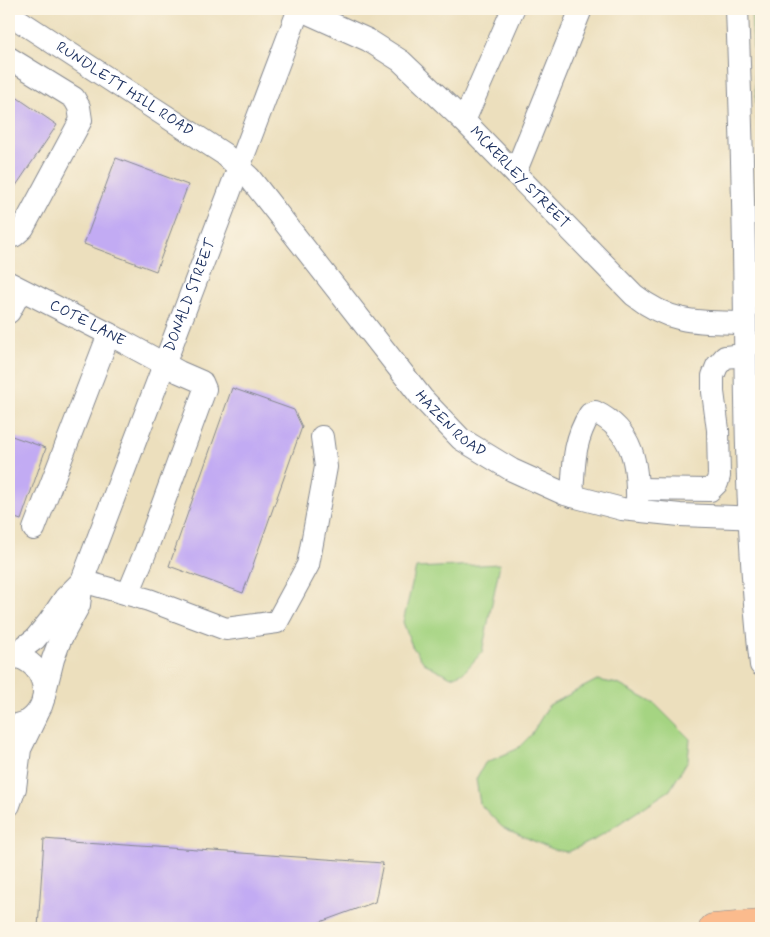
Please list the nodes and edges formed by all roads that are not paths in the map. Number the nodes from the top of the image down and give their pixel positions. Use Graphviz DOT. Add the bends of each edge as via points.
graph roads {
  1 [pos="299,9"];
  2 [pos="513,9"];
  3 [pos="581,9"];
  4 [pos="737,9"];
  5 [pos="9,14"];
  6 [pos="9,58"];
  7 [pos="81,60"];
  8 [pos="61,91"];
  9 [pos="464,122"];
  10 [pos="238,166"];
  11 [pos="515,173"];
  12 [pos="9,236"];
  13 [pos="15,286"];
  14 [pos="9,312"];
  15 [pos="745,323"];
  16 [pos="109,334"];
  17 [pos="745,356"];
  18 [pos="165,363"];
  19 [pos="322,437"];
  20 [pos="572,496"];
  21 [pos="637,500"];
  22 [pos="755,518"];
  23 [pos="34,529"];
  24 [pos="82,581"];
  25 [pos="128,594"];
  26 [pos="11,656"];
  27 [pos="761,665"];
  28 [pos="41,705"];
  29 [pos="9,726"];
  30 [pos="9,805"];
  31 [pos="761,924"];
  32 [pos="712,928"];
  1 -- 9 [label="street, MCKERLEY STREET" via="368,40 401,61"];
  1 -- 10 [label="street, DONALD STREET"];
  2 -- 9 [label="street"];
  3 -- 11 [label="street"];
  4 -- 15 [label="street"];
  5 -- 7 [label="street, RUNDLETT HILL ROAD"];
  6 -- 8 [label="street"];
  7 -- 8 [label="street"];
  7 -- 10 [label="street, RUNDLETT HILL ROAD"];
  8 -- 12 [label="street" via="74,98 81,120 23,228"];
  9 -- 11 [label="street, MCKERLEY STREET"];
  10 -- 18 [label="street, DONALD STREET"];
  10 -- 20 [label="street, HAZEN ROAD" via="273,206 422,398 461,439 512,470"];
  11 -- 15 [label="street, MCKERLEY STREET" via="649,307 683,320"];
  13 -- 14 [label="street"];
  13 -- 16 [label="street, COTE LANE"];
  15 -- 17 [label="street"];
  16 -- 18 [label="street, COTE LANE"];
  16 -- 23 [label="street"];
  17 -- 21 [label="street" via="725,358 713,376 718,430 717,484 710,490"];
  17 -- 22 [label="street"];
  18 -- 24 [label="street, DONALD STREET"];
  18 -- 25 [label="street, COTE LANE" via="202,382 205,389"];
  19 -- 25 [label="street" via="326,467 308,565 277,622 226,630"];
  20 -- 21 [label="street, HAZEN ROAD" via="622,509"];
  20 -- 21 [label="street" via="578,437 590,414 596,412 608,418 630,446 635,460"];
  21 -- 22 [label="street, HAZEN ROAD" via="680,515"];
  22 -- 27 [label="street" via="756,623"];
  24 -- 25 [label="street"];
  24 -- 26 [label="street, DONALD STREET" via="65,598 35,639"];
  24 -- 28 [label="street, DONALD STREET" via="79,605 57,650"];
  26 -- 28 [label="street, DONALD STREET" via="26,659 35,666 44,687"];
  28 -- 29 [label="street" via="31,719"];
  28 -- 30 [label="street, DONALD STREET" via="20,749 15,788"];
  31 -- 32 [label="main road"];
}
